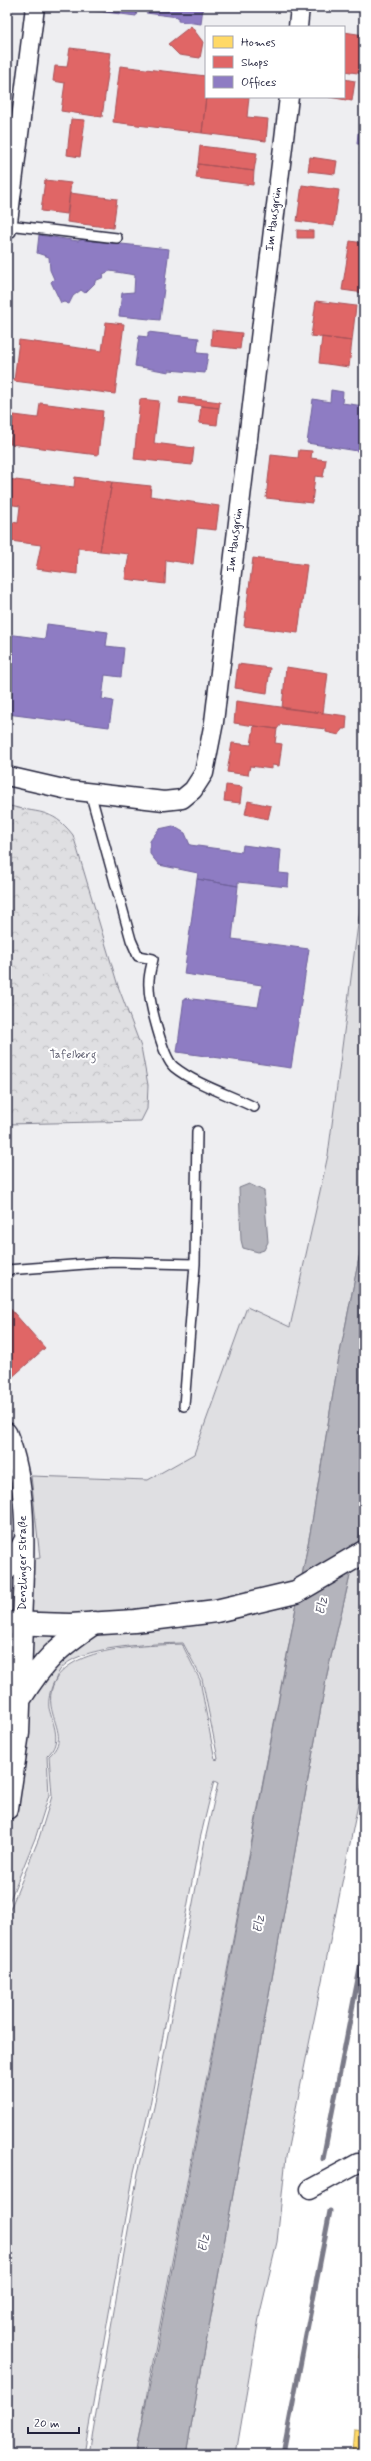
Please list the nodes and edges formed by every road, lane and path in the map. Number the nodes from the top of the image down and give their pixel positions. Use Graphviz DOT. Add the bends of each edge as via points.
graph roads {
  1 [pos="35,7"];
  2 [pos="300,7"];
  3 [pos="298,26"];
  4 [pos="289,98"];
  5 [pos="8,225"];
  6 [pos="7,230"];
  7 [pos="117,238"];
  8 [pos="7,776"];
  9 [pos="90,792"];
  10 [pos="254,1107"];
  11 [pos="197,1131"];
  12 [pos="195,1264"];
  13 [pos="7,1270"];
  14 [pos="184,1406"];
  15 [pos="8,1439"];
  16 [pos="23,1540"];
  17 [pos="364,1552"];
  18 [pos="7,1571"];
  19 [pos="15,1624"];
  20 [pos="94,1624"];
  21 [pos="19,1699"];
  22 [pos="7,1808"];
  23 [pos="364,2164"];
  24 [pos="310,2189"];
  1 -- 5 [label="street"];
  2 -- 3 [label="street"];
  4 -- 9 [label="street, Im Hausgrün" via="214,722 204,773 193,790 182,799 164,800"];
  5 -- 6 [label="street"];
  5 -- 7 [label="lane"];
  8 -- 9 [label="street, Im Hausgrün" via="68,790"];
  9 -- 10 [label="lane" via="131,940 138,956 153,959 149,977 150,994 167,1059 186,1075"];
  11 -- 12 [label="lane"];
  12 -- 13 [label="lane" via="112,1262"];
  12 -- 14 [label="lane"];
  15 -- 16 [label="street, Denzlinger Straße" via="22,1496"];
  16 -- 18 [label="street"];
  16 -- 19 [label="street, Denzlinger Straße"];
  17 -- 20 [label="main road" via="296,1592 228,1609 176,1618"];
  19 -- 20 [label="main road"];
  19 -- 21 [label="main road"];
  20 -- 21 [label="main road" via="52,1653 37,1670"];
  21 -- 22 [label="main road" via="18,1733"];
  23 -- 24 [label="street" via="358,2163"];
}
